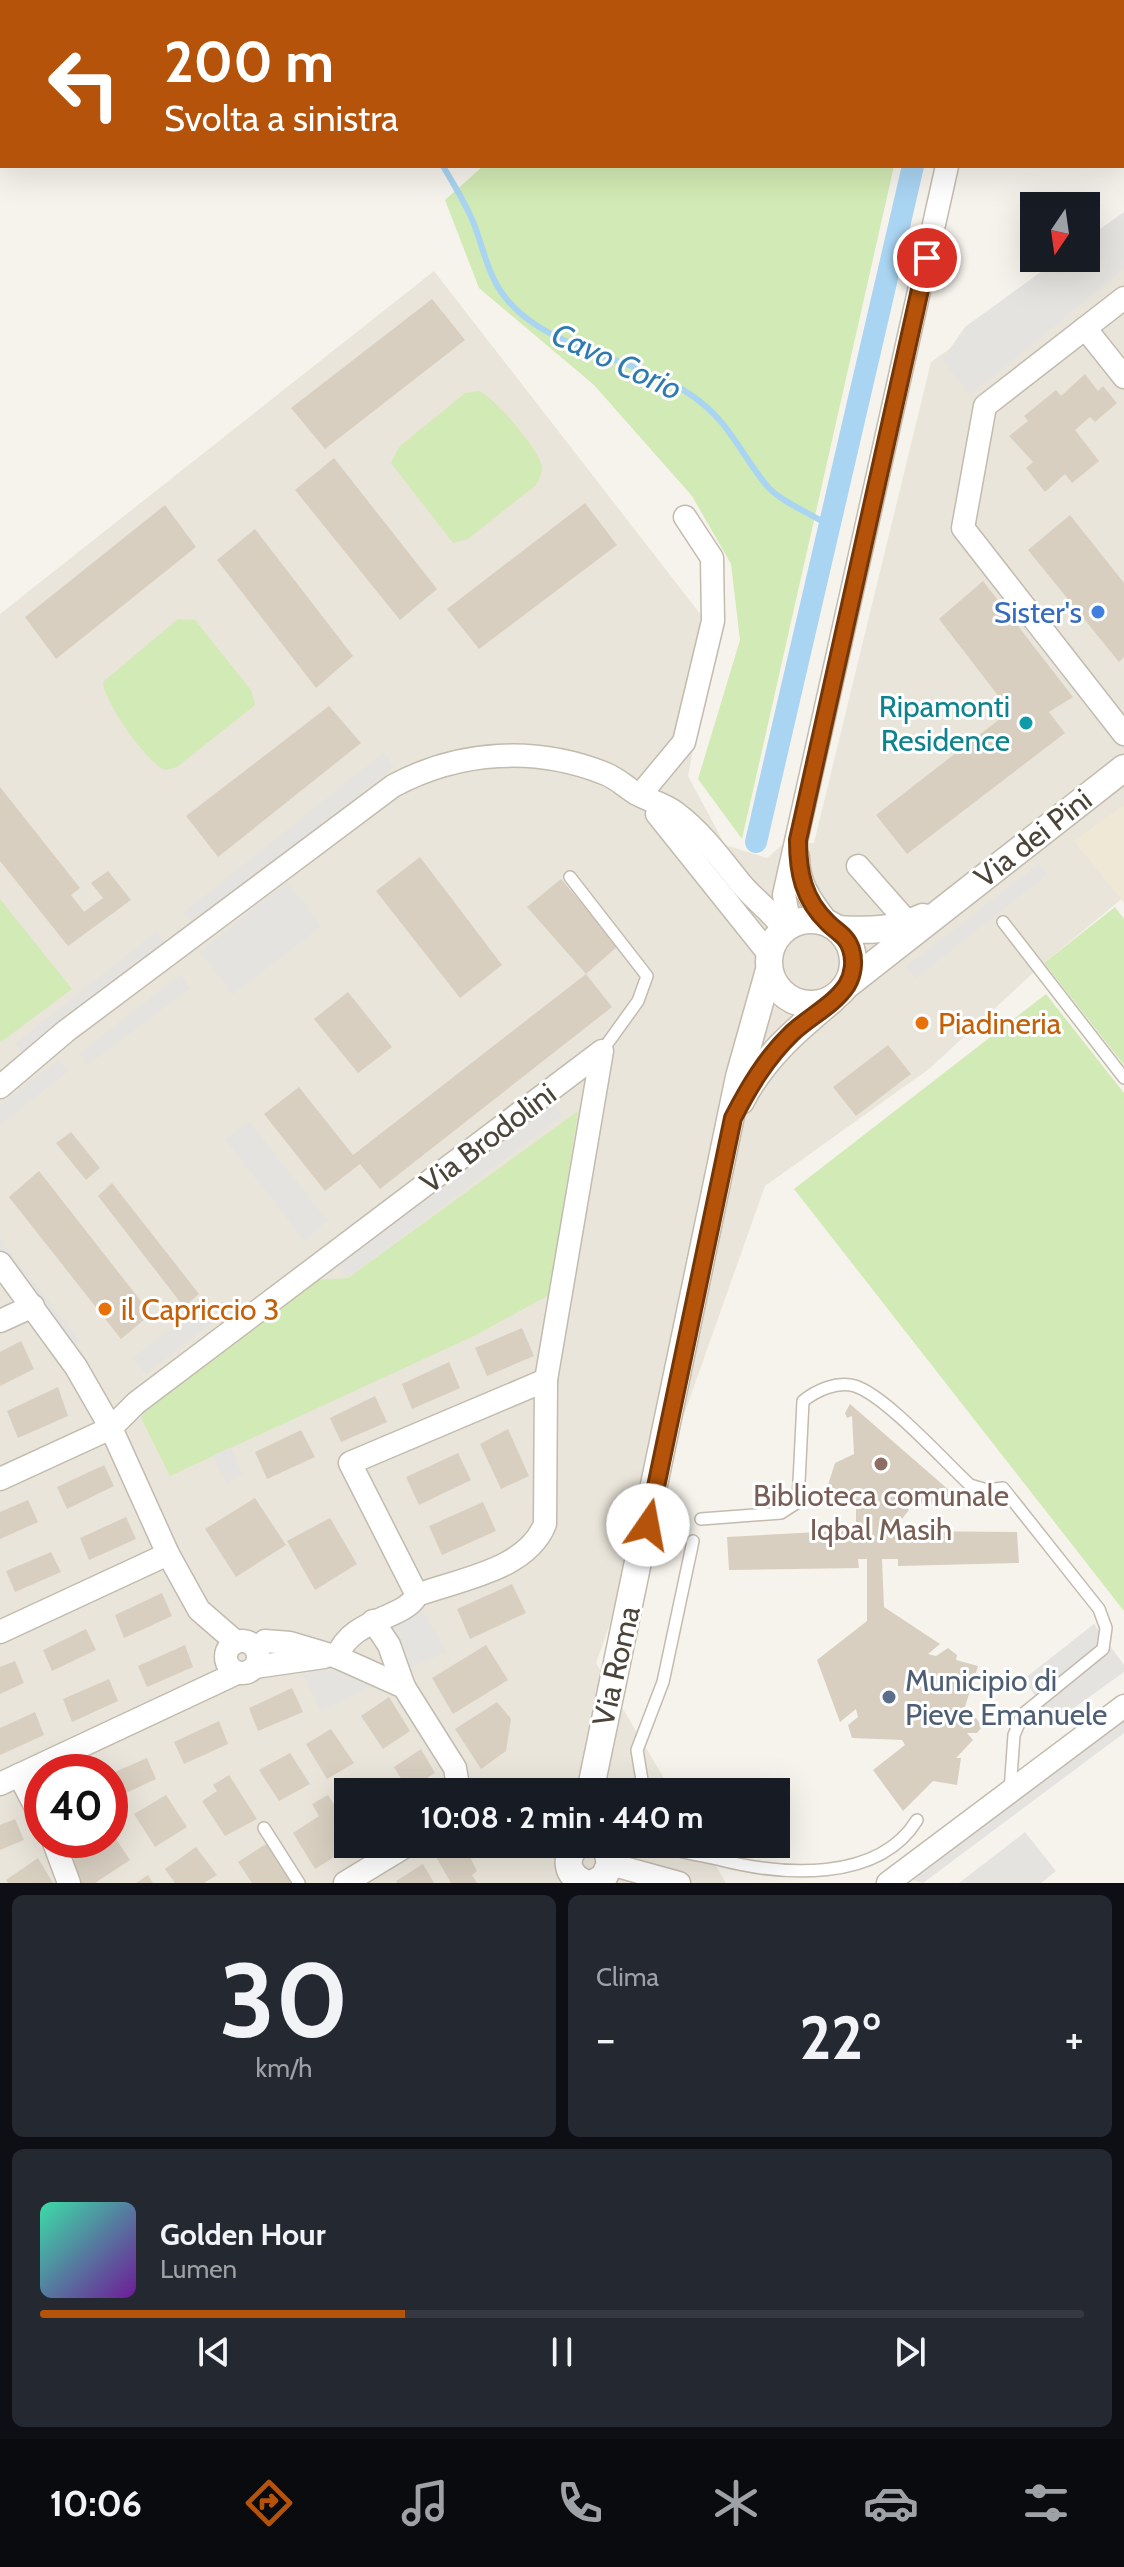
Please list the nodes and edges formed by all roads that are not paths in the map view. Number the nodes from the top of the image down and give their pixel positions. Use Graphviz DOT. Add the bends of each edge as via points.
graph roads {
  1 [pos="947,168"];
  2 [pos="1124,298"];
  3 [pos="1085,328"];
  4 [pos="1124,377"];
  5 [pos="685,517"];
  6 [pos="1124,734"];
  7 [pos="1124,768"];
  8 [pos="640,795"];
  9 [pos="798,840"];
  10 [pos="858,866"];
  11 [pos="570,877"];
  12 [pos="941,909"];
  13 [pos="1003,922"];
  14 [pos="909,924"];
  15 [pos="832,926"];
  16 [pos="786,927"];
  17 [pos="769,962"];
  18 [pos="841,991"];
  19 [pos="602,1051"];
  20 [pos="1124,1078"];
  21 [pos="0,1087"];
  22 [pos="733,1118"];
  23 [pos="0,1263"];
  24 [pos="33,1306"];
  25 [pos="0,1321"];
  26 [pos="546,1380"];
  27 [pos="111,1428"];
  28 [pos="0,1479"];
  29 [pos="701,1519"];
  30 [pos="693,1541"];
  31 [pos="168,1554"];
  32 [pos="417,1595"];
  33 [pos="373,1621"];
  34 [pos="0,1632"];
  35 [pos="337,1657"];
  36 [pos="246,1658"];
  37 [pos="404,1687"];
  38 [pos="1124,1706"];
  39 [pos="457,1778"];
  40 [pos="593,1778"];
  41 [pos="642,1778"];
  42 [pos="10,1780"];
  43 [pos="1010,1791"];
  44 [pos="24,1797"];
  45 [pos="917,1820"];
  46 [pos="264,1828"];
  47 [pos="60,1858"];
  48 [pos="386,1858"];
  49 [pos="569,1858"];
  50 [pos="715,1858"];
  51 [pos="591,1873"];
  52 [pos="69,1883"];
  53 [pos="299,1883"];
  54 [pos="345,1883"];
  55 [pos="679,1883"];
  56 [pos="888,1883"];
  1 -- 9 [label="street"];
  2 -- 3 [label="street"];
  3 -- 4 [label="street"];
  3 -- 6 [label="street" via="985,406 963,528"];
  5 -- 8 [label="street" via="712,558 713,621 684,742"];
  7 -- 12 [label="street, Via dei Pini"];
  8 -- 16 [label="street" via="674,811 704,838 739,882"];
  8 -- 17 [label="street" via="674,831"];
  8 -- 21 [label="street" via="609,775 529,755 472,756 418,773 393,786 78,1022"];
  9 -- 15 [label="street" via="798,872 805,893"];
  9 -- 16 [label="street" via="784,895"];
  10 -- 14 [label="street"];
  11 -- 19 [label="lane" via="647,976 638,1001"];
  12 -- 14 [label="street, Via dei Pini"];
  12 -- 18 [label="street, Via dei Pini"];
  13 -- 20 [label="lane"];
  14 -- 15 [label="street, Via dei Pini" via="874,932"];
  15 -- 16 [label="street" via="815,920"];
  15 -- 18 [label="street" via="851,949 852,974"];
  16 -- 17 [label="street"];
  17 -- 18 [label="street" via="775,986 795,1001 820,1004"];
  17 -- 22 [label="street, Via Roma"];
  18 -- 22 [label="street, Via Roma" via="792,1033 761,1070"];
  19 -- 26 [label="street, Via Brodolini"];
  19 -- 27 [label="street, Via Brodolini" via="136,1403"];
  22 -- 40 [label="street, Via Roma"];
  23 -- 24 [label="street"];
  24 -- 25 [label="street"];
  24 -- 27 [label="street"];
  26 -- 32 [label="street, Via Brodolini" via="545,1524 538,1541 522,1556"];
  26 -- 32 [label="street" via="350,1463"];
  27 -- 28 [label="street, Via Brodolini"];
  27 -- 31 [label="street"];
  29 -- 43 [label="lane" via="781,1513 798,1502 803,1401 819,1388 853,1385 873,1395 970,1485 1003,1488 1099,1609 1106,1628 1103,1649 1023,1714 1014,1735"];
  30 -- 41 [label="lane" via="663,1682 637,1750"];
  31 -- 34 [label="street"];
  31 -- 36 [label="street" via="199,1610"];
  32 -- 33 [label="street, Via Brodolini" via="408,1606"];
  33 -- 35 [label="street, Via Brodolini" via="348,1638"];
  33 -- 37 [label="street" via="389,1645"];
  35 -- 36 [label="street"];
  35 -- 37 [label="street"];
  36 -- 42 [label="street"];
  37 -- 39 [label="street"];
  38 -- 43 [label="street"];
  42 -- 44 [label="street"];
  43 -- 56 [label="street"];
  45 -- 50 [label="lane" via="905,1841 870,1863 819,1875 763,1871"];
  46 -- 53 [label="lane"];
  47 -- 52 [label="street"];
  48 -- 54 [label="street"];
  49 -- 51 [label="street" via="568,1864"];
  51 -- 55 [label="street"];
}
